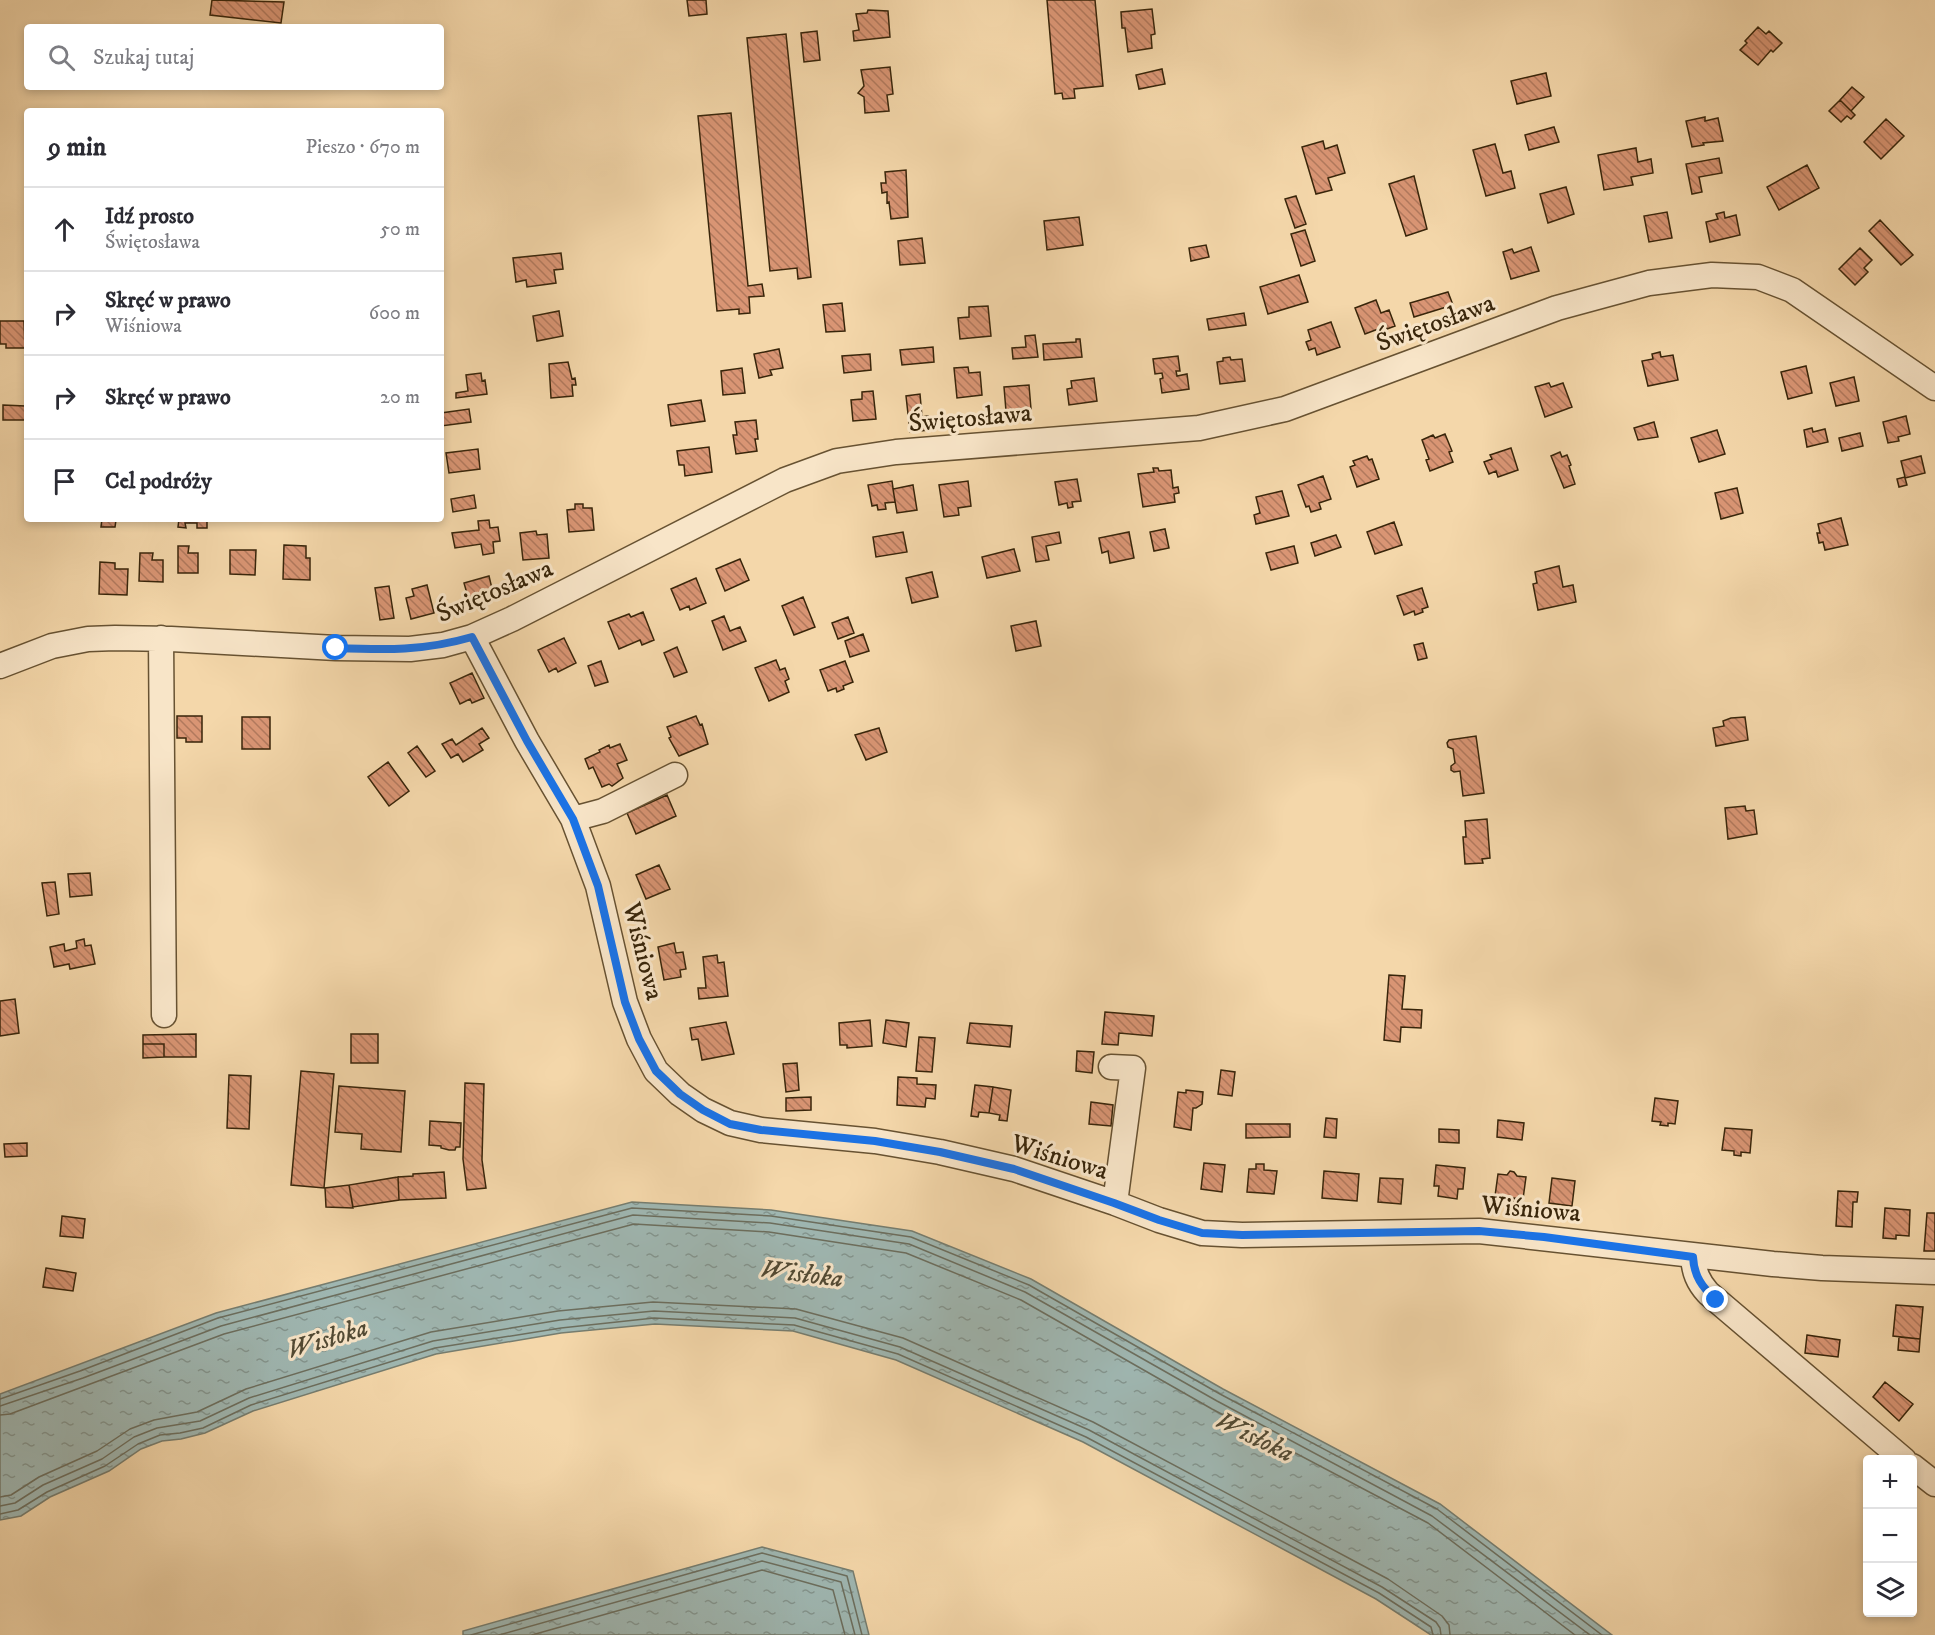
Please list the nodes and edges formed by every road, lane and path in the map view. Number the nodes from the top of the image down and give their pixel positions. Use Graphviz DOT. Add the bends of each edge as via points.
graph roads {
  1 [pos="1935,388"];
  2 [pos="472,637"];
  3 [pos="161,638"];
  4 [pos="0,666"];
  5 [pos="675,775"];
  6 [pos="573,819"];
  7 [pos="164,1015"];
  8 [pos="1111,1067"];
  9 [pos="1114,1203"];
  10 [pos="1693,1257"];
  11 [pos="1935,1272"];
  12 [pos="1898,1455"];
  13 [pos="1917,1470"];
  14 [pos="1935,1484"];
  1 -- 2 [label="street, Świętosława" via="1814,304 1774,282 1758,277 1712,275 1648,283 1557,308 1285,409 1242,419 1199,428 896,452 828,464 764,489"];
  2 -- 3 [label="street, Świętosława" via="410,649"];
  2 -- 6 [label="street, Wiśniowa"];
  3 -- 4 [label="street, Świętosława" via="88,639 52,646"];
  3 -- 7 [label="street"];
  5 -- 6 [label="street" via="603,811"];
  6 -- 9 [label="street, Wiśniowa" via="598,886 625,1002 639,1039 656,1071 680,1094 730,1124 940,1152 1014,1169"];
  8 -- 9 [label="street" via="1133,1068"];
  9 -- 10 [label="street, Wiśniowa" via="1202,1233 1479,1231"];
  10 -- 11 [label="street, Wiśniowa"];
  10 -- 12 [label="street" via="1697,1276 1708,1293"];
  13 -- 14 [label="street"];
}
